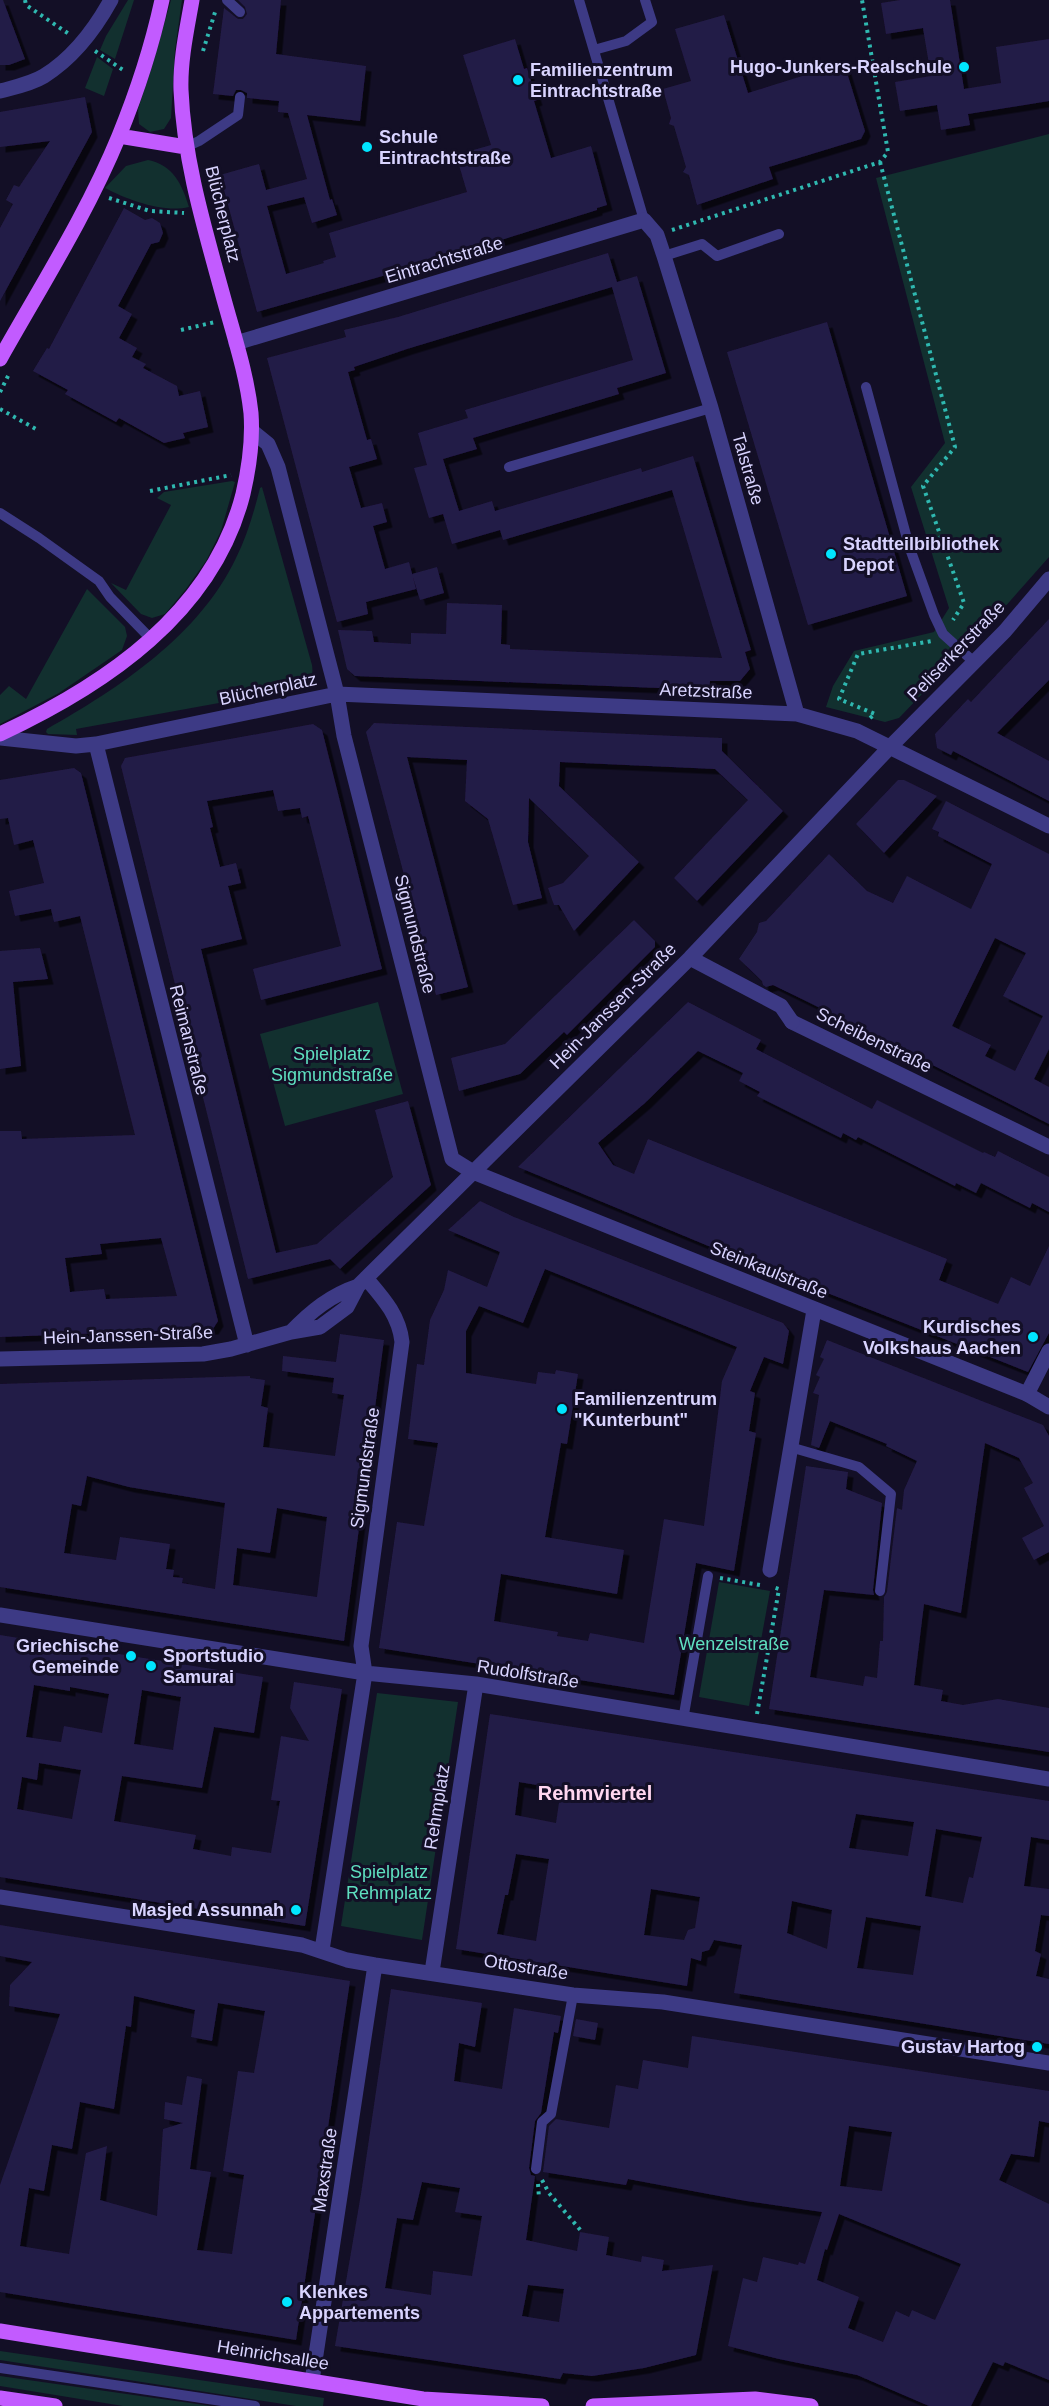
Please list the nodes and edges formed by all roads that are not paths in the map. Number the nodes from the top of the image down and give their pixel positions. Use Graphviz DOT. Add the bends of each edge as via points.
graph roads {
  1 [pos="111,0"];
  2 [pos="162,0"];
  3 [pos="192,0"];
  4 [pos="227,0"];
  5 [pos="579,0"];
  6 [pos="645,0"];
  7 [pos="240,12"];
  8 [pos="594,50"];
  9 [pos="0,91"];
  10 [pos="240,97"];
  11 [pos="119,136"];
  12 [pos="186,147"];
  13 [pos="644,220"];
  14 [pos="779,234"];
  15 [pos="664,256"];
  16 [pos="236,343"];
  17 [pos="0,359"];
  18 [pos="866,387"];
  19 [pos="711,408"];
  20 [pos="252,431"];
  21 [pos="508,467"];
  22 [pos="0,513"];
  23 [pos="1049,579"];
  24 [pos="151,639"];
  25 [pos="974,662"];
  26 [pos="337,694"];
  27 [pos="797,714"];
  28 [pos="0,736"];
  29 [pos="96,744"];
  30 [pos="889,748"];
  31 [pos="1049,826"];
  32 [pos="690,958"];
  33 [pos="1049,1147"];
  34 [pos="473,1172"];
  35 [pos="362,1282"];
  36 [pos="814,1310"];
  37 [pos="247,1345"];
  38 [pos="1049,1351"];
  39 [pos="0,1359"];
  40 [pos="1027,1394"];
  41 [pos="1049,1407"];
  42 [pos="790,1447"];
  43 [pos="770,1570"];
  44 [pos="708,1576"];
  45 [pos="880,1592"];
  46 [pos="0,1615"];
  47 [pos="365,1672"];
  48 [pos="476,1684"];
  49 [pos="683,1720"];
  50 [pos="1049,1779"];
  51 [pos="0,1897"];
  52 [pos="322,1950"];
  53 [pos="375,1965"];
  54 [pos="432,1972"];
  55 [pos="573,1995"];
  56 [pos="1049,2063"];
  57 [pos="536,2169"];
  58 [pos="0,2331"];
  59 [pos="0,2368"];
  60 [pos="312,2381"];
  61 [pos="0,2398"];
  62 [pos="55,2406"];
  63 [pos="255,2406"];
  64 [pos="542,2406"];
  65 [pos="593,2406"];
  66 [pos="811,2406"];
  1 -- 9 [label="street" via="68,58 43,77"];
  2 -- 11 [label="main road"];
  3 -- 12 [label="main road, Blücherplatz" via="181,88"];
  4 -- 7 [label="lane"];
  5 -- 8 [label="lane"];
  6 -- 8 [label="lane" via="652,22 626,41"];
  8 -- 13 [label="lane"];
  10 -- 12 [label="lane" via="238,115"];
  11 -- 12 [label="main road"];
  11 -- 17 [label="main road"];
  12 -- 16 [label="main road, Blücherplatz"];
  13 -- 15 [label="street, Talstraße" via="657,235"];
  13 -- 16 [label="street, Eintrachtstraße"];
  14 -- 15 [label="lane" via="717,256 702,244"];
  15 -- 19 [label="street, Talstraße"];
  16 -- 20 [label="main road, Blücherplatz"];
  18 -- 25 [label="lane" via="909,546 943,634"];
  19 -- 21 [label="lane"];
  19 -- 27 [label="street, Talstraße"];
  20 -- 24 [label="main road, Blücherplatz" via="245,487 227,541 198,590"];
  20 -- 26 [label="street, Blücherplatz" via="268,444 278,467"];
  22 -- 24 [label="lane" via="99,581"];
  23 -- 25 [label="street, Peliserkerstraße"];
  24 -- 28 [label="main road, Blücherplatz" via="84,689"];
  25 -- 30 [label="street, Peliserkerstraße"];
  26 -- 27 [label="street, Aretzstraße"];
  26 -- 29 [label="street, Blücherplatz"];
  26 -- 34 [label="street, Sigmundstraße" via="344,736 452,1159"];
  27 -- 30 [label="street, Aretzstraße" via="857,731"];
  28 -- 29 [label="street, Blücherplatz" via="76,746"];
  29 -- 37 [label="street, Reimanstraße"];
  30 -- 31 [label="street, Aretzstraße"];
  30 -- 32 [label="street, Hein-Janssen-Straße"];
  32 -- 33 [label="street, Scheibenstraße" via="780,1006 792,1022"];
  32 -- 34 [label="street, Hein-Janssen-Straße"];
  34 -- 35 [label="street, Hein-Janssen-Straße"];
  34 -- 36 [label="street, Steinkaulstraße"];
  35 -- 37 [label="street, Hein-Janssen-Straße" via="347,1307 320,1327"];
  35 -- 47 [label="street, Sigmundstraße" via="387,1303 400,1325 402,1342 361,1646"];
  36 -- 40 [label="street, Steinkaulstraße"];
  36 -- 42 [label="street"];
  37 -- 39 [label="street, Hein-Janssen-Straße" via="203,1354"];
  38 -- 40 [label="street"];
  40 -- 41 [label="street, Steinkaulstraße"];
  42 -- 43 [label="street"];
  42 -- 45 [label="lane" via="859,1467 891,1494"];
  44 -- 49 [label="lane"];
  46 -- 47 [label="street, Rudolfstraße"];
  47 -- 48 [label="street, Rudolfstraße"];
  47 -- 52 [label="street"];
  48 -- 49 [label="street, Rudolfstraße"];
  48 -- 54 [label="street, Rehmplatz"];
  49 -- 50 [label="street, Rudolfstraße"];
  51 -- 52 [label="street, Ottostraße"];
  52 -- 53 [label="street, Ottostraße"];
  53 -- 54 [label="street, Ottostraße"];
  53 -- 60 [label="street, Maxstraße"];
  54 -- 55 [label="street, Ottostraße"];
  55 -- 56 [label="street, Ottostraße" via="663,2002"];
  55 -- 57 [label="lane" via="550,2114 542,2122"];
  58 -- 60 [label="main road, Heinrichsallee"];
  59 -- 63 [label="lane"];
  60 -- 64 [label="main road, Heinrichsallee" via="423,2399"];
  61 -- 62 [label="main road"];
  65 -- 66 [label="main road" via="755,2399"];
}
